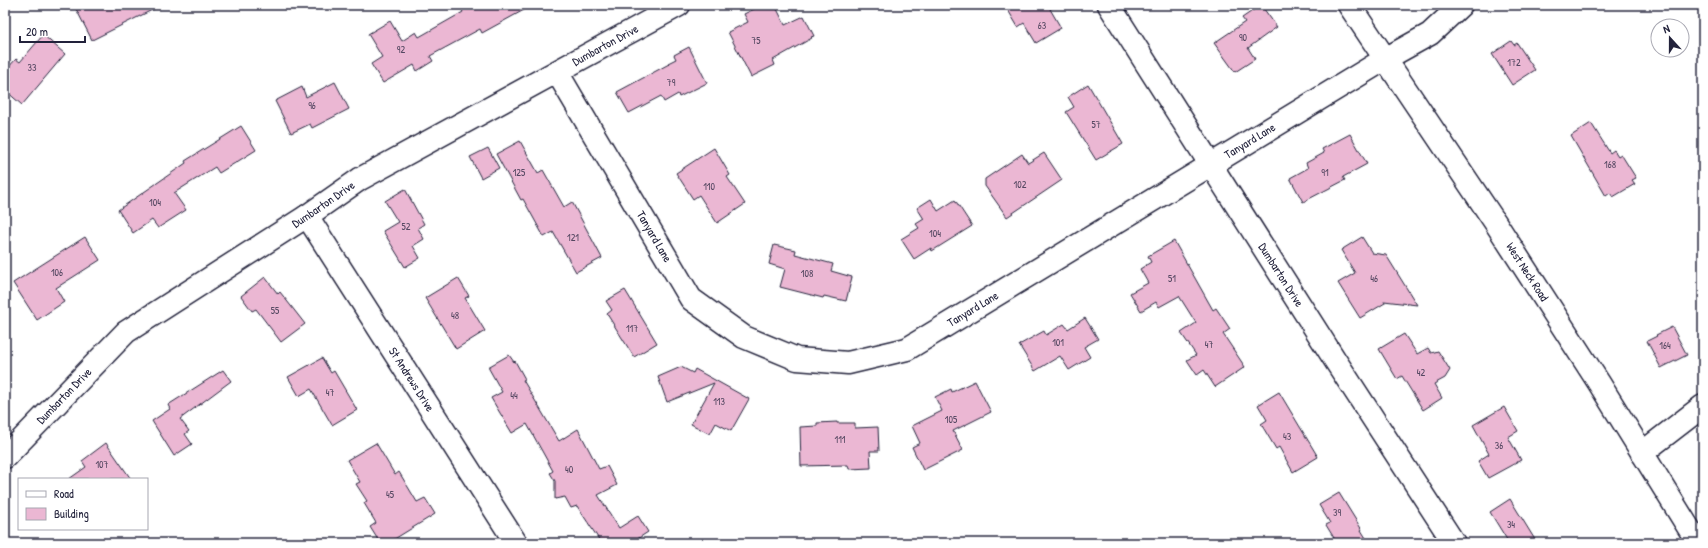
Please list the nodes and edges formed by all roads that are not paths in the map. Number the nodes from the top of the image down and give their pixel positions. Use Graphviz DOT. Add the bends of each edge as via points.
graph roads {
  1 [pos="679,5"];
  2 [pos="1109,5"];
  3 [pos="1349,5"];
  4 [pos="1460,5"];
  5 [pos="1385,58"];
  6 [pos="557,72"];
  7 [pos="1211,166"];
  8 [pos="307,216"];
  9 [pos="1703,406"];
  10 [pos="1642,453"];
  11 [pos="5,457"];
  12 [pos="516,543"];
  13 [pos="1454,543"];
  14 [pos="1698,543"];
  1 -- 6 [label="street, Dumbarton Drive"];
  2 -- 7 [label="street, Dumbarton Drive"];
  3 -- 5 [label="street, West Neck Road"];
  4 -- 5 [label="street, Tanyard Lane" via="1430,34"];
  5 -- 7 [label="street, Tanyard Lane"];
  5 -- 10 [label="street, West Neck Road" via="1499,229"];
  6 -- 7 [label="street, Tanyard Lane" via="690,299 744,337 797,359 848,363 907,349"];
  6 -- 8 [label="street, Dumbarton Drive" via="360,179"];
  7 -- 13 [label="street, Dumbarton Drive"];
  8 -- 11 [label="street, Dumbarton Drive" via="126,332"];
  8 -- 12 [label="street, St Andrews Drive"];
  9 -- 10 [label="street"];
  10 -- 14 [label="street, West Neck Road"];
}
